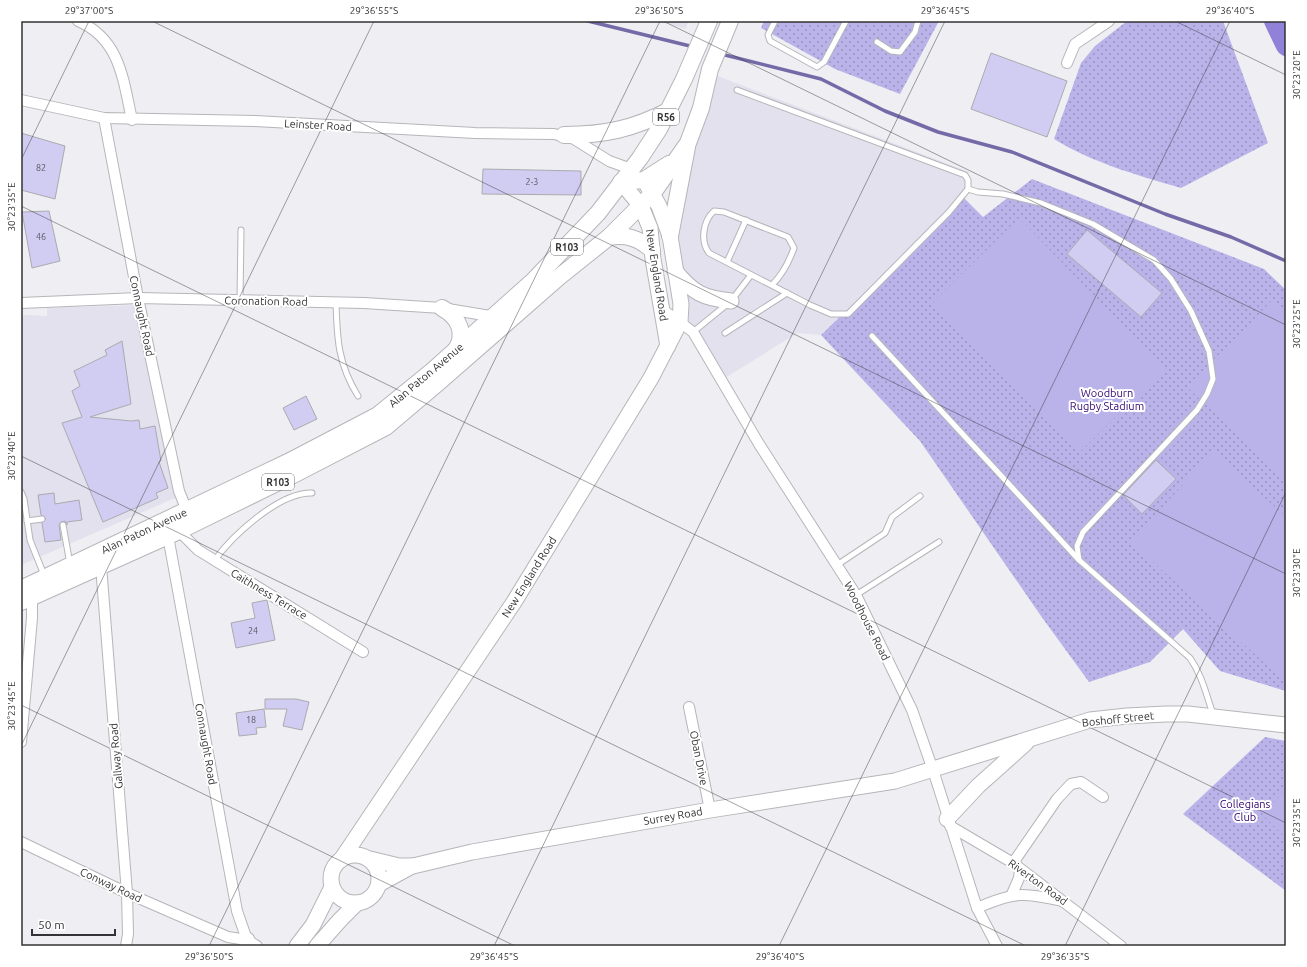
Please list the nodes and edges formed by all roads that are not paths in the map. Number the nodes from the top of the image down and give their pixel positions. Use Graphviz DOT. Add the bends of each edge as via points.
graph roads {
  1 [pos="78,21"];
  2 [pos="730,21"];
  3 [pos="775,21"];
  4 [pos="846,21"];
  5 [pos="918,21"];
  6 [pos="1109,21"];
  7 [pos="706,28"];
  8 [pos="877,42"];
  9 [pos="1067,63"];
  10 [pos="737,90"];
  11 [pos="21,100"];
  12 [pos="670,110"];
  13 [pos="104,118"];
  14 [pos="132,120"];
  15 [pos="564,135"];
  16 [pos="688,143"];
  17 [pos="677,159"];
  18 [pos="609,162"];
  19 [pos="626,175"];
  20 [pos="644,180"];
  21 [pos="968,188"];
  22 [pos="653,194"];
  23 [pos="641,206"];
  24 [pos="746,220"];
  25 [pos="241,230"];
  26 [pos="670,236"];
  27 [pos="608,237"];
  28 [pos="652,250"];
  29 [pos="727,262"];
  30 [pos="676,271"];
  31 [pos="751,275"];
  32 [pos="772,285"];
  33 [pos="787,293"];
  34 [pos="138,298"];
  35 [pos="240,300"];
  36 [pos="731,300"];
  37 [pos="336,302"];
  38 [pos="21,303"];
  39 [pos="442,308"];
  40 [pos="662,309"];
  41 [pos="502,319"];
  42 [pos="680,322"];
  43 [pos="693,332"];
  44 [pos="725,333"];
  45 [pos="872,336"];
  46 [pos="668,346"];
  47 [pos="455,352"];
  48 [pos="358,396"];
  49 [pos="21,492"];
  50 [pos="312,493"];
  51 [pos="920,496"];
  52 [pos="187,511"];
  53 [pos="42,519"];
  54 [pos="27,521"];
  55 [pos="63,525"];
  56 [pos="174,534"];
  57 [pos="939,542"];
  58 [pos="1079,560"];
  59 [pos="214,561"];
  60 [pos="70,565"];
  61 [pos="837,565"];
  62 [pos="101,566"];
  63 [pos="45,577"];
  64 [pos="856,595"];
  65 [pos="25,596"];
  66 [pos="363,652"];
  67 [pos="689,707"];
  68 [pos="1214,717"];
  69 [pos="1286,725"];
  70 [pos="1030,739"];
  71 [pos="21,742"];
  72 [pos="933,770"];
  73 [pos="1103,797"];
  74 [pos="380,803"];
  75 [pos="710,810"];
  76 [pos="949,822"];
  77 [pos="21,842"];
  78 [pos="368,858"];
  79 [pos="342,860"];
  80 [pos="413,866"];
  81 [pos="1017,866"];
  82 [pos="379,884"];
  83 [pos="332,886"];
  84 [pos="127,894"];
  85 [pos="1012,894"];
  86 [pos="357,903"];
  87 [pos="1067,903"];
  88 [pos="976,908"];
  89 [pos="251,944"];
  90 [pos="126,946"];
  91 [pos="297,946"];
  92 [pos="317,946"];
  93 [pos="997,946"];
  94 [pos="1121,946"];
  1 -- 14 [label="street" via="99,32 113,53 122,72"];
  2 -- 16 [label="main road, Alan Paton Avenue / R56" via="710,69 701,108"];
  3 -- 4 [label="lane" via="768,35 770,41 817,67 824,62"];
  5 -- 8 [label="lane" via="915,32 900,52 891,52"];
  6 -- 9 [label="street" via="1075,44"];
  7 -- 12 [label="main road, Alan Paton Avenue / R56"];
  10 -- 21 [label="lane" via="965,175"];
  11 -- 13 [label="street, Leinster Road"];
  12 -- 15 [label="main road" via="640,124 616,131"];
  12 -- 19 [label="main road, Alan Paton Avenue / R56" via="648,147"];
  13 -- 14 [label="street, Leinster Road"];
  13 -- 34 [label="street, Connaught Road"];
  14 -- 15 [label="street, Leinster Road" via="255,121"];
  15 -- 18 [label="street, Leinster Road"];
  16 -- 17 [label="main road, Alan Paton Avenue / R56"];
  16 -- 26 [label="main road"];
  17 -- 20 [label="main road"];
  17 -- 22 [label="main road, Alan Paton Avenue / R56"];
  18 -- 19 [label="street, Leinster Road"];
  18 -- 19 [label="street, Leinster Road"];
  19 -- 20 [label="main road"];
  19 -- 23 [label="street, New England Road"];
  19 -- 41 [label="main road, Alan Paton Avenue / R103" via="598,213"];
  20 -- 22 [label="street, New England Road"];
  21 -- 33 [label="lane" via="949,212 848,314 831,314"];
  21 -- 58 [label="lane" via="1041,203 1093,224 1154,260 1171,279 1191,311 1209,351 1213,379 1198,410 1083,532 1077,546"];
  22 -- 23 [label="main road, Alan Paton Avenue / R103"];
  22 -- 26 [label="street, New England Road"];
  23 -- 27 [label="main road, Alan Paton Avenue / R103"];
  23 -- 28 [label="street, New England Road" via="650,228"];
  24 -- 29 [label="lane"];
  24 -- 29 [label="lane" via="714,211 710,217 704,231 705,247 709,253"];
  24 -- 32 [label="lane" via="788,237 793,243 794,248 788,264"];
  25 -- 35 [label="lane"];
  26 -- 30 [label="street, New England Road"];
  27 -- 28 [label="main road" via="634,238"];
  27 -- 41 [label="main road, Alan Paton Avenue / R103"];
  28 -- 40 [label="street, New England Road"];
  29 -- 31 [label="lane"];
  30 -- 36 [label="street" via="697,293 710,299"];
  30 -- 42 [label="street, New England Road" via="681,304"];
  31 -- 32 [label="lane"];
  31 -- 36 [label="lane"];
  32 -- 33 [label="lane"];
  33 -- 44 [label="lane"];
  34 -- 35 [label="street, Coronation Road"];
  34 -- 38 [label="street, Coronation Road"];
  34 -- 52 [label="street, Connaught Road" via="179,490"];
  35 -- 37 [label="street, Coronation Road"];
  36 -- 43 [label="lane"];
  37 -- 39 [label="street, Coronation Road"];
  37 -- 48 [label="lane" via="339,351 349,382"];
  39 -- 41 [label="street, Coronation Road"];
  39 -- 47 [label="main road" via="455,317 460,330 460,344"];
  40 -- 42 [label="street, Woodhouse Road"];
  40 -- 46 [label="street, New England Road"];
  41 -- 47 [label="main road, Alan Paton Avenue / R103"];
  41 -- 56 [label="main road, Alan Paton Avenue / R103" via="386,427"];
  42 -- 43 [label="street, Woodhouse Road"];
  42 -- 46 [label="street, New England Road"];
  43 -- 61 [label="street, Woodhouse Road" via="759,444"];
  45 -- 58 [label="lane"];
  46 -- 74 [label="street, New England Road" via="514,602"];
  47 -- 52 [label="main road, Alan Paton Avenue / R103" via="378,415"];
  49 -- 54 [label="lane"];
  50 -- 59 [label="lane" via="305,492 258,516 234,536"];
  51 -- 61 [label="lane" via="892,517 885,533"];
  52 -- 60 [label="main road, Alan Paton Avenue / R103"];
  53 -- 54 [label="lane"];
  54 -- 63 [label="lane" via="30,540"];
  55 -- 60 [label="lane"];
  56 -- 59 [label="street, Caithness Terrace"];
  56 -- 62 [label="main road, Alan Paton Avenue / R103"];
  56 -- 89 [label="street, Connaught Road" via="237,912"];
  57 -- 64 [label="lane"];
  58 -- 68 [label="lane" via="1190,658 1204,683"];
  59 -- 66 [label="street, Caithness Terrace"];
  60 -- 63 [label="main road, Alan Paton Avenue / R103"];
  61 -- 64 [label="street, Woodhouse Road"];
  62 -- 65 [label="main road, Alan Paton Avenue / R103"];
  62 -- 84 [label="street, Gallway Road"];
  63 -- 65 [label="main road, Alan Paton Avenue / R103"];
  64 -- 72 [label="street, Woodhouse Road" via="912,710"];
  65 -- 71 [label="street"];
  67 -- 75 [label="street, Oban Drive"];
  68 -- 69 [label="street, Boshoff Street"];
  68 -- 70 [label="street, Boshoff Street" via="1166,714 1127,716 1076,723"];
  70 -- 72 [label="street, Boshoff Street"];
  70 -- 76 [label="street" via="978,786"];
  72 -- 75 [label="street, Surrey Road" via="888,782"];
  72 -- 76 [label="street, Woodhouse Road"];
  73 -- 81 [label="street" via="1081,782 1071,784 1057,799"];
  74 -- 78 [label="street, New England Road" via="367,836"];
  74 -- 79 [label="street, New England Road"];
  75 -- 80 [label="street, Surrey Road" via="472,852"];
  76 -- 81 [label="street, Riverton Road"];
  76 -- 88 [label="street, Woodhouse Road"];
  77 -- 84 [label="street, Conway Road"];
  78 -- 79 [label="street" via="353,855"];
  78 -- 80 [label="street, Surrey Road" via="397,866"];
  78 -- 82 [label="street" via="378,871"];
  79 -- 83 [label="street" via="334,869"];
  80 -- 82 [label="street, Surrey Road"];
  81 -- 85 [label="street" via="1016,888"];
  81 -- 87 [label="street, Riverton Road"];
  82 -- 86 [label="street" via="369,899"];
  83 -- 86 [label="street" via="340,897"];
  83 -- 91 [label="street" via="313,926"];
  84 -- 89 [label="street, Conway Road" via="228,937"];
  84 -- 90 [label="street, Gallway Road"];
  85 -- 87 [label="street" via="1038,896"];
  85 -- 88 [label="street"];
  86 -- 92 [label="street"];
  87 -- 94 [label="street, Riverton Road"];
  88 -- 93 [label="street, Woodhouse Road"];
}
